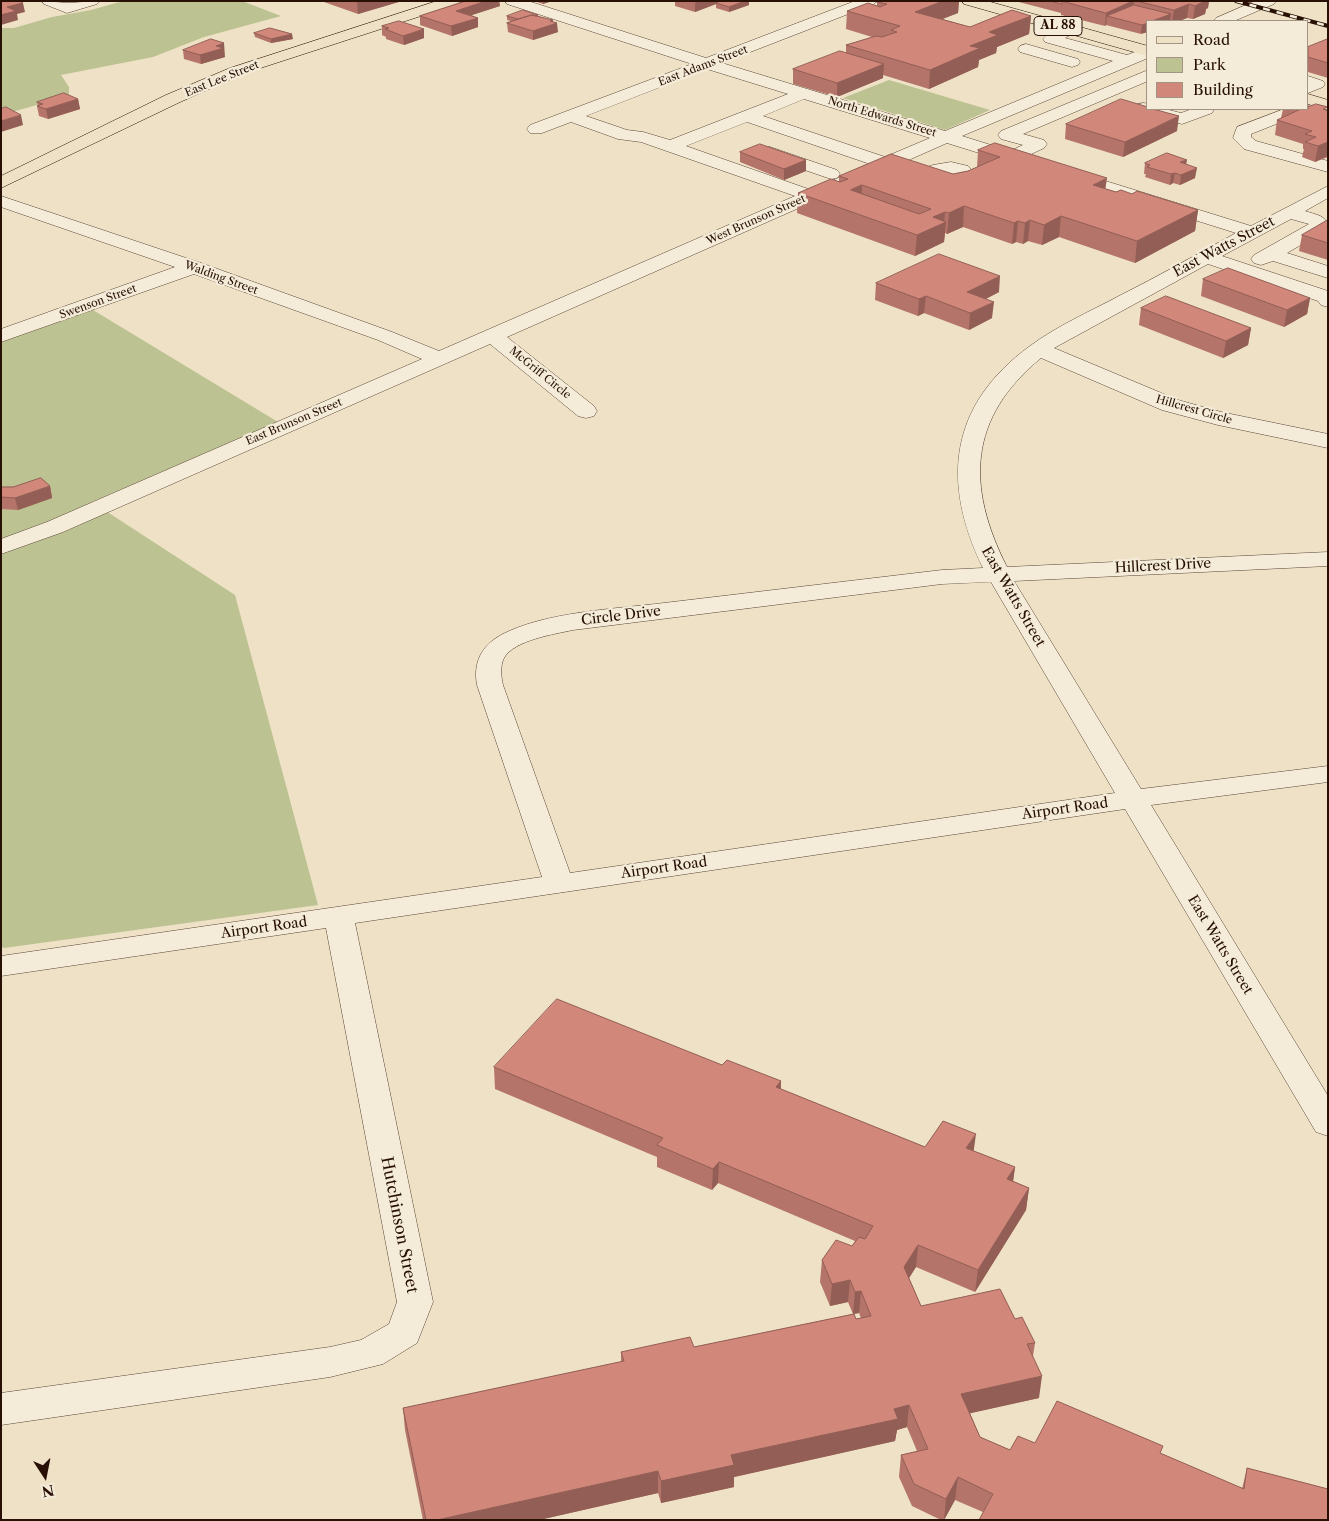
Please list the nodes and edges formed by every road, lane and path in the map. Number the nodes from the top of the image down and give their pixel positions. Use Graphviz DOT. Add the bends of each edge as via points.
graph roads {
  1 [pos="49,1"];
  2 [pos="92,1"];
  3 [pos="453,1"];
  4 [pos="512,1"];
  5 [pos="869,1"];
  6 [pos="969,1"];
  7 [pos="1269,1"];
  8 [pos="1231,20"];
  9 [pos="1071,30"];
  10 [pos="1051,39"];
  11 [pos="1146,51"];
  12 [pos="1100,52"];
  13 [pos="1146,53"];
  14 [pos="1128,60"];
  15 [pos="709,64"];
  16 [pos="1146,76"];
  17 [pos="1309,81"];
  18 [pos="1068,86"];
  19 [pos="804,93"];
  20 [pos="1100,95"];
  21 [pos="1313,100"];
  22 [pos="1146,108"];
  23 [pos="1151,110"];
  24 [pos="1204,110"];
  25 [pos="1296,110"];
  26 [pos="571,116"];
  27 [pos="747,116"];
  28 [pos="896,122"];
  29 [pos="536,129"];
  30 [pos="946,137"];
  31 [pos="670,146"];
  32 [pos="838,147"];
  33 [pos="1012,157"];
  34 [pos="53,158"];
  35 [pos="886,163"];
  36 [pos="1030,163"];
  37 [pos="720,164"];
  38 [pos="1,167"];
  39 [pos="1328,167"];
  40 [pos="1058,172"];
  41 [pos="830,174"];
  42 [pos="925,176"];
  43 [pos="849,180"];
  44 [pos="1,183"];
  45 [pos="794,189"];
  46 [pos="1328,191"];
  47 [pos="812,196"];
  48 [pos="1,201"];
  49 [pos="1288,212"];
  50 [pos="1252,232"];
  51 [pos="1271,254"];
  52 [pos="1206,257"];
  53 [pos="194,268"];
  54 [pos="1243,269"];
  55 [pos="1328,272"];
  56 [pos="586,296"];
  57 [pos="1328,301"];
  58 [pos="1,336"];
  59 [pos="493,336"];
  60 [pos="1038,349"];
  61 [pos="440,359"];
  62 [pos="586,411"];
  63 [pos="1328,441"];
  64 [pos="1,547"];
  65 [pos="1328,559"];
  66 [pos="998,574"];
  67 [pos="1328,774"];
  68 [pos="1132,799"];
  69 [pos="559,884"];
  70 [pos="339,917"];
  71 [pos="1,966"];
  72 [pos="1328,1124"];
  73 [pos="1,1409"];
  1 -- 2 [label="street" via="67,8"];
  3 -- 34 [label="main road, East Lee Street" via="236,71"];
  4 -- 15 [label="street, North Edwards Street"];
  5 -- 15 [label="street, East Adams Street"];
  6 -- 9 [label="main road, AL 88"];
  7 -- 8 [label="street"];
  9 -- 10 [label="street"];
  9 -- 11 [label="main road, AL 88"];
  10 -- 12 [label="street"];
  10 -- 12 [label="street" via="1026,49 1075,63"];
  12 -- 14 [label="street"];
  13 -- 14 [label="street, West Brunson Street"];
  14 -- 18 [label="street, West Brunson Street"];
  15 -- 19 [label="street, North Edwards Street"];
  15 -- 26 [label="street, East Adams Street"];
  16 -- 20 [label="street"];
  17 -- 21 [label="street" via="1317,84"];
  18 -- 20 [label="street"];
  18 -- 30 [label="street, West Brunson Street"];
  19 -- 27 [label="street"];
  19 -- 28 [label="street, North Edwards Street"];
  20 -- 22 [label="street"];
  20 -- 33 [label="street" via="1007,135 1038,144"];
  23 -- 24 [label="street" via="1182,119"];
  25 -- 39 [label="street" via="1244,131 1242,138 1250,145"];
  26 -- 29 [label="street, East Adams Street"];
  26 -- 31 [label="street" via="624,135"];
  27 -- 31 [label="street"];
  27 -- 32 [label="street"];
  28 -- 30 [label="street, North Edwards Street"];
  28 -- 32 [label="street"];
  30 -- 33 [label="street, North Edwards Street"];
  30 -- 35 [label="street, West Brunson Street"];
  31 -- 37 [label="street"];
  32 -- 35 [label="street"];
  33 -- 36 [label="street, North Edwards Street"];
  34 -- 38 [label="main road"];
  34 -- 44 [label="main road, East Lee Street"];
  35 -- 42 [label="street"];
  35 -- 43 [label="street, West Brunson Street"];
  37 -- 41 [label="street" via="758,148"];
  37 -- 45 [label="street"];
  40 -- 50 [label="street"];
  41 -- 43 [label="street"];
  41 -- 45 [label="street"];
  43 -- 47 [label="street, West Brunson Street"];
  45 -- 47 [label="street"];
  46 -- 49 [label="street, East Watts Street"];
  47 -- 56 [label="street, West Brunson Street"];
  48 -- 53 [label="street, Walding Street"];
  49 -- 50 [label="street, East Watts Street"];
  49 -- 51 [label="street" via="1318,221 1321,225"];
  50 -- 52 [label="street, East Watts Street"];
  51 -- 54 [label="street"];
  51 -- 55 [label="street"];
  52 -- 54 [label="street"];
  52 -- 60 [label="street, East Watts Street"];
  53 -- 58 [label="street, Swenson Street"];
  53 -- 61 [label="street, Walding Street"];
  54 -- 57 [label="street" via="1325,297"];
  56 -- 59 [label="street, East Brunson Street"];
  59 -- 61 [label="street, East Brunson Street"];
  59 -- 62 [label="street, McGriff Circle"];
  60 -- 63 [label="street, Hillcrest Circle" via="1170,405"];
  60 -- 66 [label="street, East Watts Street" via="1000,382 985,403 970,450 967,474 969,501 982,542"];
  61 -- 64 [label="street, East Brunson Street"];
  65 -- 66 [label="street, Hillcrest Drive"];
  66 -- 68 [label="street, East Watts Street"];
  66 -- 69 [label="street, Circle Drive" via="942,577 573,622 517,636 496,650 488,667 490,685"];
  67 -- 68 [label="street, Airport Road"];
  68 -- 69 [label="street, Airport Road"];
  68 -- 72 [label="street, East Watts Street"];
  69 -- 70 [label="street, Airport Road"];
  70 -- 71 [label="street, Airport Road"];
  70 -- 73 [label="street, Hutchinson Street" via="414,1302 404,1333 370,1353 330,1362"];
}
